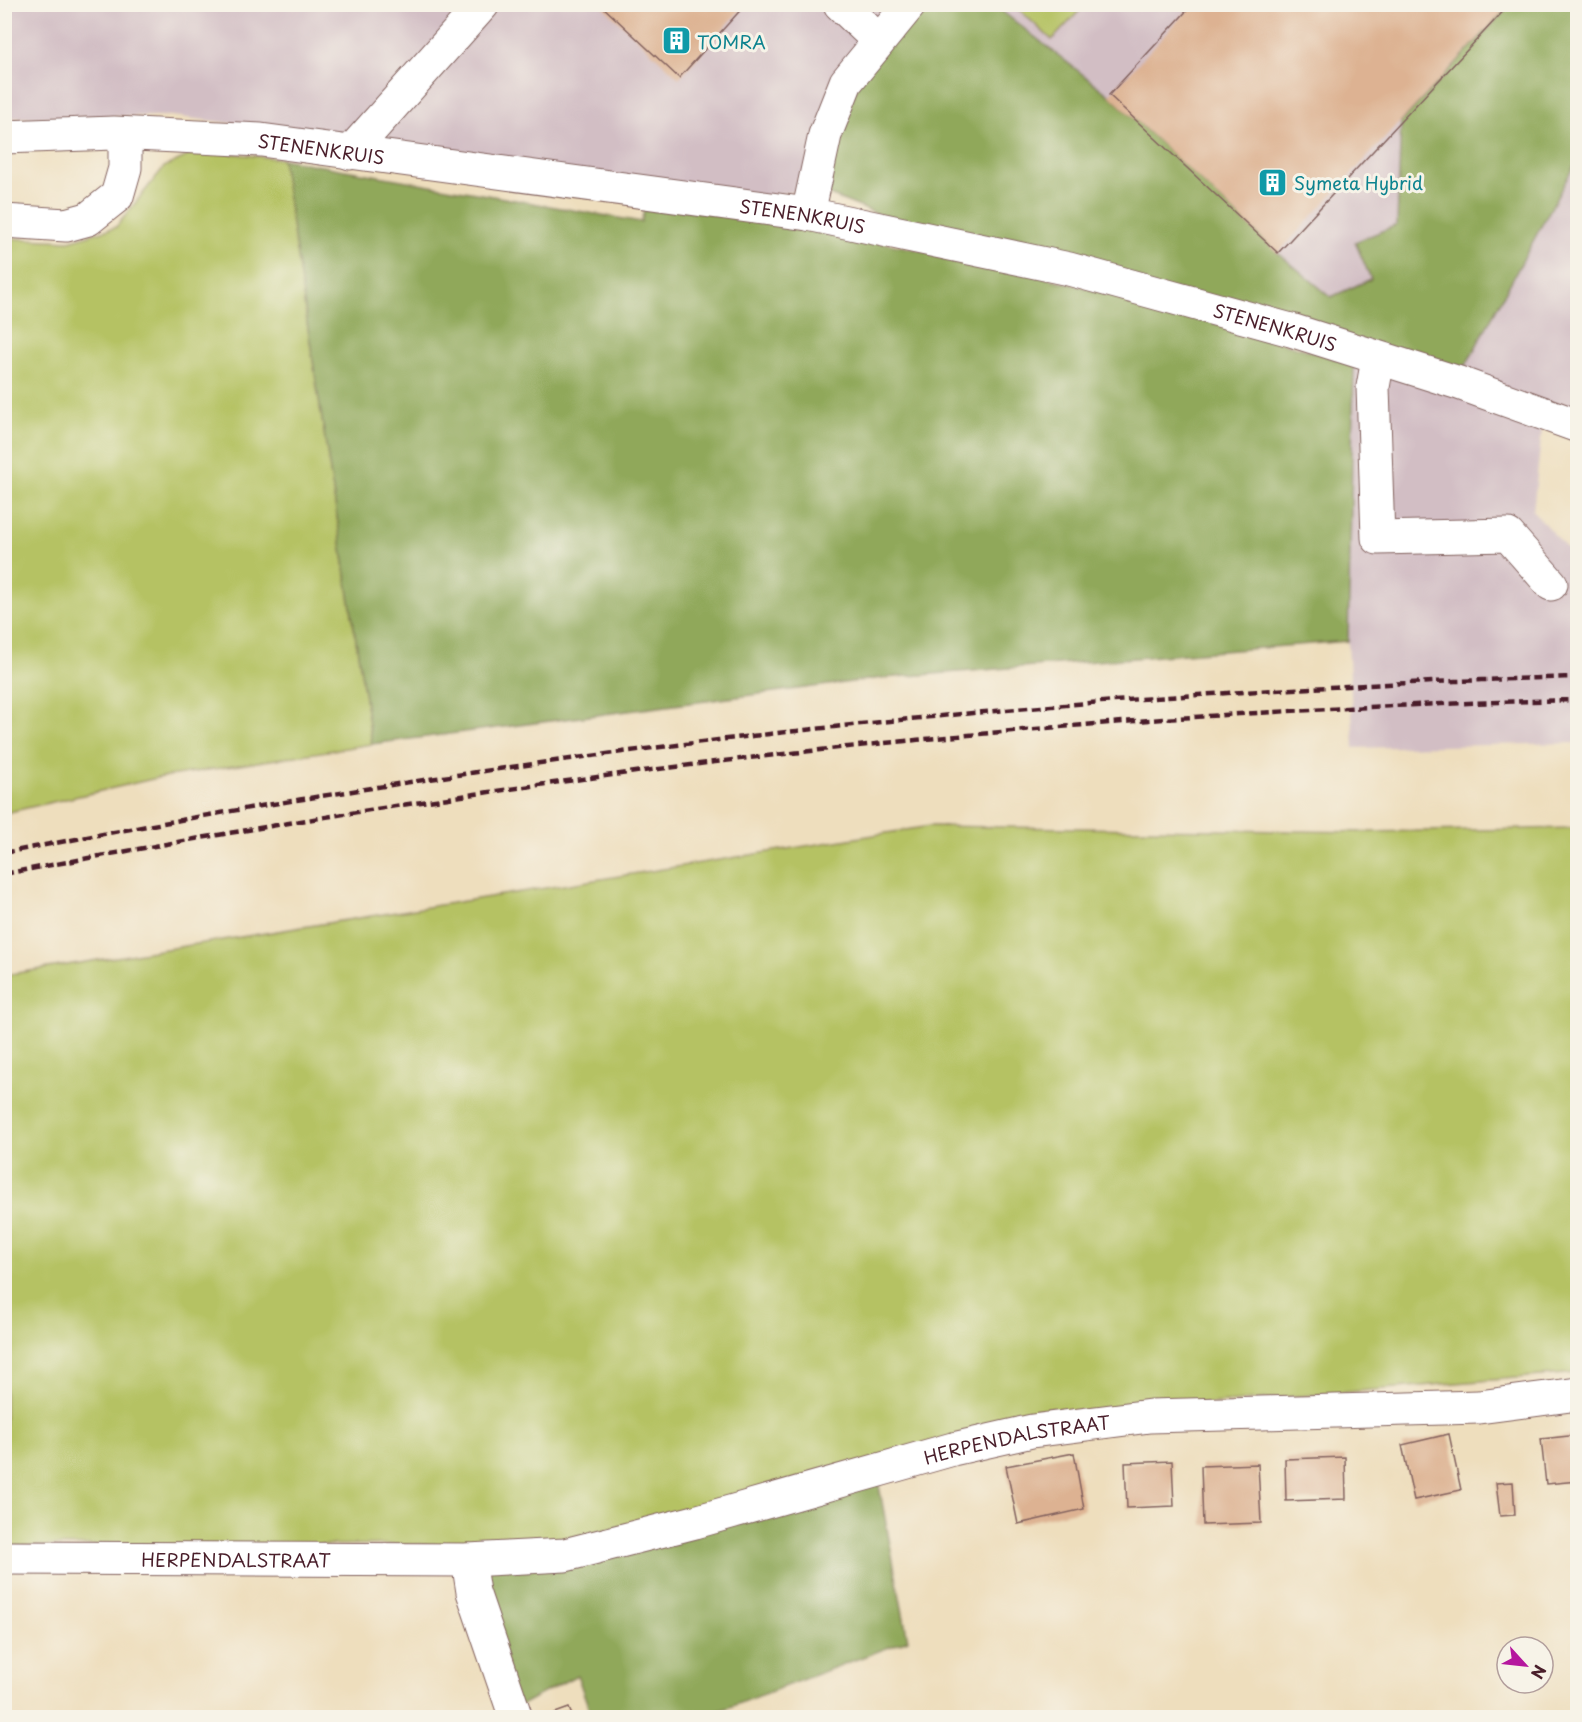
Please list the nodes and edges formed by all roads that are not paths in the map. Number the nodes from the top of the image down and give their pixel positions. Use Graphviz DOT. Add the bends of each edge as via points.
graph roads {
  1 [pos="483,4"];
  2 [pos="840,4"];
  3 [pos="910,4"];
  4 [pos="878,40"];
  5 [pos="125,134"];
  6 [pos="4,137"];
  7 [pos="350,153"];
  8 [pos="808,214"];
  9 [pos="4,221"];
  10 [pos="1378,359"];
  11 [pos="1578,426"];
  12 [pos="1551,584"];
  13 [pos="1578,1394"];
  14 [pos="4,1558"];
  15 [pos="468,1560"];
  16 [pos="516,1718"];
  1 -- 7 [label="street"];
  2 -- 4 [label="street"];
  3 -- 4 [label="street"];
  4 -- 8 [label="street" via="846,82 825,135"];
  5 -- 6 [label="street, STENENKRUIS"];
  5 -- 7 [label="street, STENENKRUIS" via="261,140"];
  5 -- 9 [label="street" via="125,168 117,196 88,219 66,225"];
  7 -- 8 [label="street, STENENKRUIS"];
  8 -- 10 [label="street, STENENKRUIS" via="1069,269 1291,330"];
  10 -- 11 [label="street, STENENKRUIS"];
  10 -- 12 [label="street" via="1373,387 1378,538 1508,535"];
  13 -- 15 [label="street, HERPENDALSTRAAT" via="1479,1407 1150,1416 1032,1431 565,1555"];
  14 -- 15 [label="street, HERPENDALSTRAAT"];
  15 -- 16 [label="street" via="473,1592"];
}
